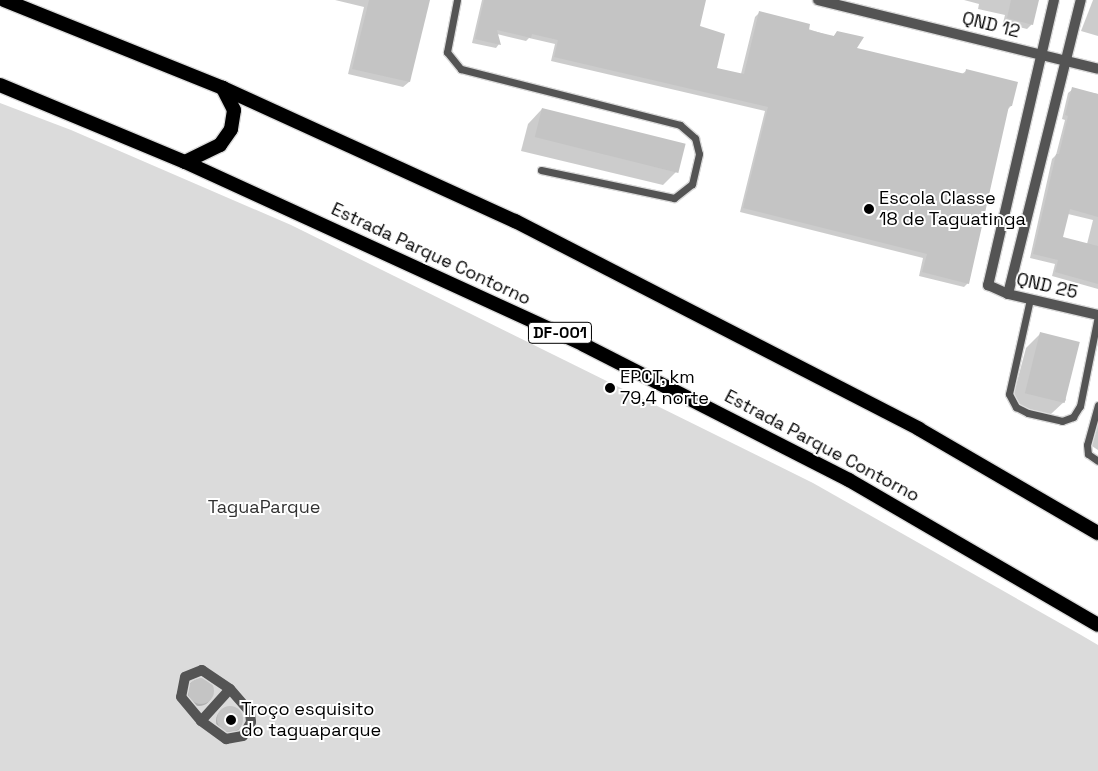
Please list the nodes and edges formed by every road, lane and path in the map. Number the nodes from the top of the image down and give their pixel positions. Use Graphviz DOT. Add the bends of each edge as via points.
graph roads {
  1 [pos="4,0"];
  2 [pos="457,0"];
  3 [pos="818,0"];
  4 [pos="1054,0"];
  5 [pos="1081,0"];
  6 [pos="1041,54"];
  7 [pos="1066,61"];
  8 [pos="1098,69"];
  9 [pos="0,85"];
  10 [pos="223,88"];
  11 [pos="185,162"];
  12 [pos="541,170"];
  13 [pos="1008,294"];
  14 [pos="1030,299"];
  15 [pos="1098,316"];
  16 [pos="1098,406"];
  17 [pos="1098,461"];
  18 [pos="1098,533"];
  19 [pos="1098,625"];
  20 [pos="230,689"];
  21 [pos="201,721"];
  1 -- 10 [label="highway"];
  2 -- 12 [label="lane" via="447,52 461,69 680,125 695,138 699,154 692,184 674,198"];
  3 -- 6 [label="street, QND 12"];
  4 -- 6 [label="street"];
  5 -- 7 [label="street"];
  6 -- 7 [label="street, QND 12"];
  6 -- 13 [label="street, QND 25" via="989,286"];
  7 -- 8 [label="street, QND 12"];
  7 -- 13 [label="street"];
  9 -- 11 [label="highway, Estrada Parque Contorno / DF-001"];
  10 -- 11 [label="highway" via="234,110 231,129 220,145"];
  10 -- 18 [label="highway" via="515,221 704,317 919,429"];
  11 -- 19 [label="highway, Estrada Parque Contorno / DF-001" via="584,345 857,484"];
  13 -- 14 [label="street, QND 25"];
  14 -- 15 [label="street, QND 25"];
  14 -- 15 [label="lane" via="1009,394 1012,403 1023,411 1062,421 1073,417 1080,406"];
  16 -- 17 [label="lane" via="1087,445 1088,454"];
  20 -- 21 [label="street"];
  20 -- 21 [label="street" via="202,670 184,676 181,696"];
  20 -- 21 [label="street" via="250,712 248,732 237,739 226,739"];
}
